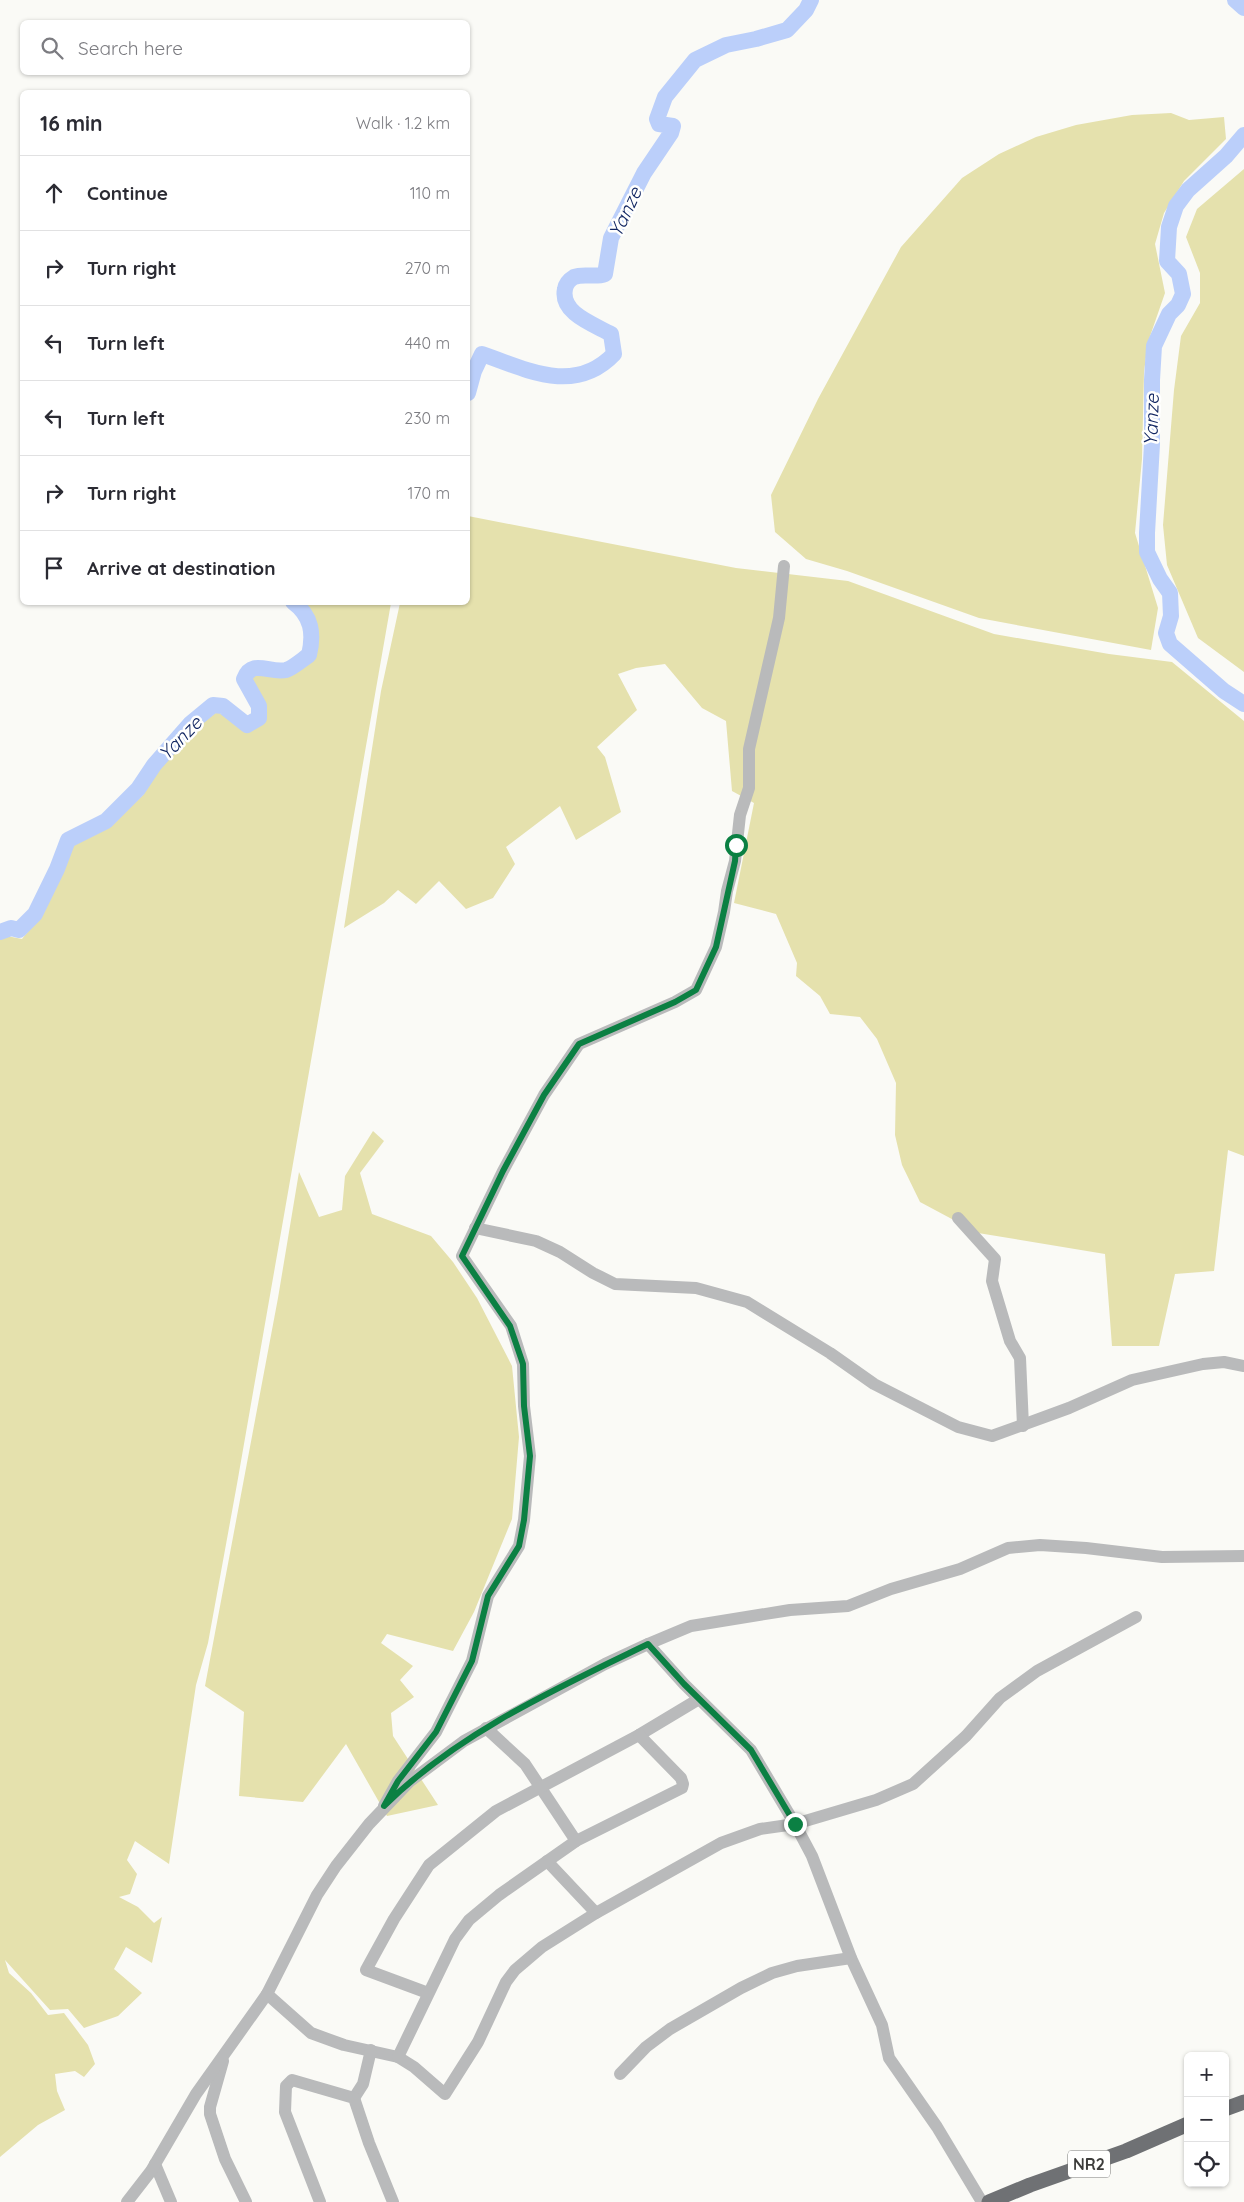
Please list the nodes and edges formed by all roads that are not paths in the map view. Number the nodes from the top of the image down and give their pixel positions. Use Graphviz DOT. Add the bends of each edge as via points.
graph roads {
  1 [pos="784,566"];
  2 [pos="958,1218"];
  3 [pos="475,1228"];
  4 [pos="1244,1366"];
  5 [pos="1023,1426"];
  6 [pos="1244,1556"];
  7 [pos="1136,1617"];
  8 [pos="648,1644"];
  9 [pos="699,1699"];
  10 [pos="486,1728"];
  11 [pos="639,1735"];
  12 [pos="540,1786"];
  13 [pos="384,1806"];
  14 [pos="795,1824"];
  15 [pos="576,1841"];
  16 [pos="547,1861"];
  17 [pos="596,1913"];
  18 [pos="851,1958"];
  19 [pos="428,1993"];
  20 [pos="267,1994"];
  21 [pos="226,2049"];
  22 [pos="371,2050"];
  23 [pos="398,2057"];
  24 [pos="620,2074"];
  25 [pos="354,2098"];
  26 [pos="1244,2102"];
  27 [pos="1229,2108"];
  28 [pos="1184,2126"];
  29 [pos="156,2164"];
  30 [pos="127,2202"];
  31 [pos="171,2202"];
  32 [pos="246,2202"];
  33 [pos="320,2202"];
  34 [pos="393,2202"];
  35 [pos="982,2202"];
  36 [pos="989,2202"];
  1 -- 3 [label="street" via="779,618 749,749 749,788 740,815 735,861 716,947 696,990 579,1044 544,1095"];
  2 -- 5 [label="street" via="995,1259 992,1281 1010,1341 1020,1358"];
  3 -- 5 [label="street" via="536,1241 615,1284 696,1288 746,1302 874,1384 958,1427 992,1436"];
  3 -- 13 [label="street" via="462,1256 510,1326 523,1364 530,1456 524,1520 519,1546 488,1596 472,1661 436,1732 398,1781"];
  4 -- 5 [label="street" via="1224,1362 1203,1364 1138,1379"];
  6 -- 8 [label="street" via="1162,1557 1086,1548 1008,1548 960,1569 891,1589 848,1606 790,1610 711,1622 691,1626"];
  7 -- 14 [label="street" via="1037,1671 1000,1698 966,1736 913,1784 876,1800"];
  8 -- 9 [label="street"];
  8 -- 10 [label="street"];
  9 -- 11 [label="street"];
  9 -- 14 [label="street" via="751,1750"];
  10 -- 12 [label="street" via="511,1750"];
  10 -- 13 [label="street" via="434,1761"];
  11 -- 12 [label="street"];
  11 -- 15 [label="street" via="681,1778 682,1788"];
  12 -- 15 [label="street"];
  12 -- 19 [label="street" via="496,1811 429,1865 366,1970"];
  13 -- 20 [label="street" via="352,1844 317,1895"];
  14 -- 17 [label="street" via="760,1829 721,1843"];
  14 -- 18 [label="street" via="812,1856"];
  15 -- 16 [label="street"];
  16 -- 17 [label="street"];
  16 -- 19 [label="street" via="469,1920 455,1939"];
  17 -- 23 [label="street" via="542,1947 515,1970 506,1982 478,2042 445,2094"];
  18 -- 24 [label="street" via="772,1973 741,1988 670,2030"];
  18 -- 35 [label="street" via="882,2025 889,2058 942,2134"];
  19 -- 23 [label="street"];
  20 -- 21 [label="street"];
  20 -- 22 [label="street" via="311,2033 344,2045"];
  21 -- 29 [label="street"];
  21 -- 32 [label="street" via="210,2114 225,2159"];
  22 -- 23 [label="street"];
  22 -- 25 [label="street" via="363,2084"];
  25 -- 33 [label="street" via="292,2080 286,2086 285,2112"];
  25 -- 34 [label="street"];
  26 -- 27 [label="highway"];
  28 -- 36 [label="highway, NR2"];
  29 -- 30 [label="street"];
  29 -- 31 [label="street"];
}
